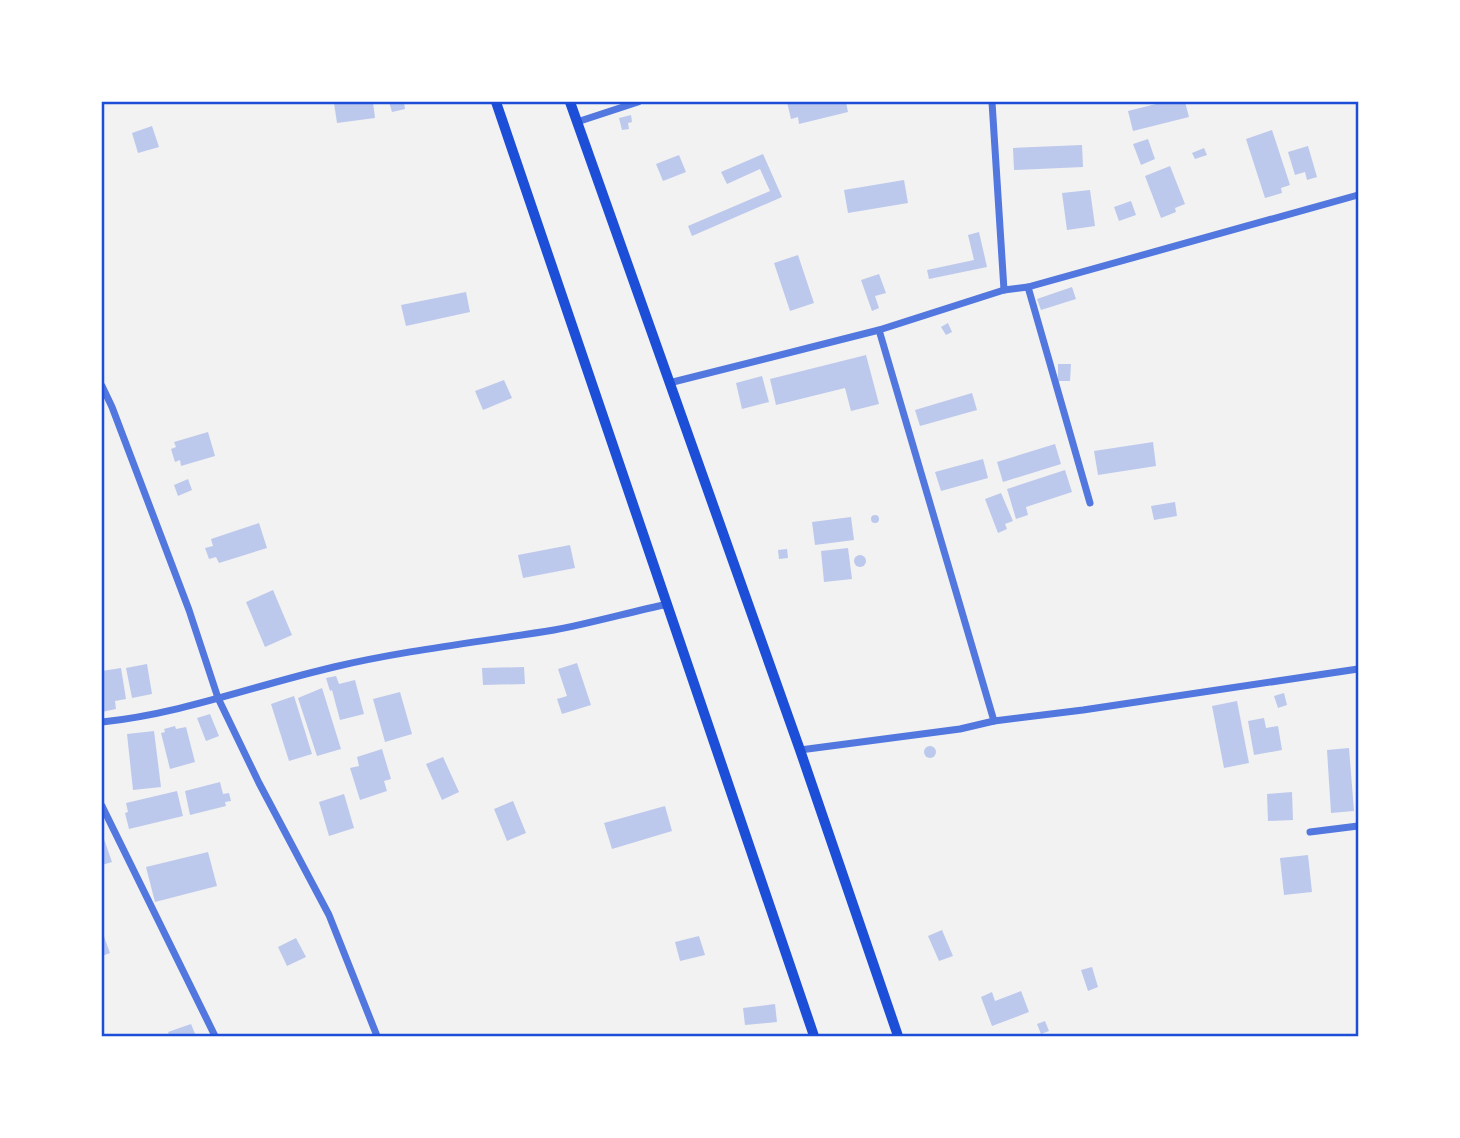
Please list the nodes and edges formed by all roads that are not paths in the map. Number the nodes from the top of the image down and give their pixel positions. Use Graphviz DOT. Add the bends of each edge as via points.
graph roads {
  1 [pos="496,102"];
  2 [pos="570,102"];
  3 [pos="638,102"];
  4 [pos="992,102"];
  5 [pos="577,122"];
  6 [pos="1359,195"];
  7 [pos="1028,287"];
  8 [pos="1004,290"];
  9 [pos="879,330"];
  10 [pos="669,383"];
  11 [pos="102,386"];
  12 [pos="1090,503"];
  13 [pos="668,604"];
  14 [pos="1359,669"];
  15 [pos="218,698"];
  16 [pos="994,721"];
  17 [pos="102,722"];
  18 [pos="800,750"];
  19 [pos="102,806"];
  20 [pos="1359,826"];
  21 [pos="1310,832"];
  22 [pos="215,1037"];
  23 [pos="377,1037"];
  24 [pos="814,1037"];
  25 [pos="898,1037"];
  1 -- 13 [label="highway"];
  2 -- 5 [label="highway"];
  3 -- 5 [label="street"];
  4 -- 8 [label="street"];
  5 -- 10 [label="highway"];
  6 -- 7 [label="street"];
  7 -- 8 [label="street"];
  7 -- 12 [label="street"];
  8 -- 9 [label="street"];
  9 -- 10 [label="street"];
  9 -- 16 [label="street"];
  10 -- 18 [label="highway"];
  11 -- 15 [label="street"];
  13 -- 15 [label="street" via="557,629 335,667"];
  13 -- 24 [label="highway"];
  14 -- 16 [label="street"];
  15 -- 17 [label="street" via="134,719"];
  15 -- 23 [label="street" via="329,915"];
  16 -- 18 [label="street"];
  18 -- 25 [label="highway"];
  19 -- 22 [label="street"];
  20 -- 21 [label="street"];
}
